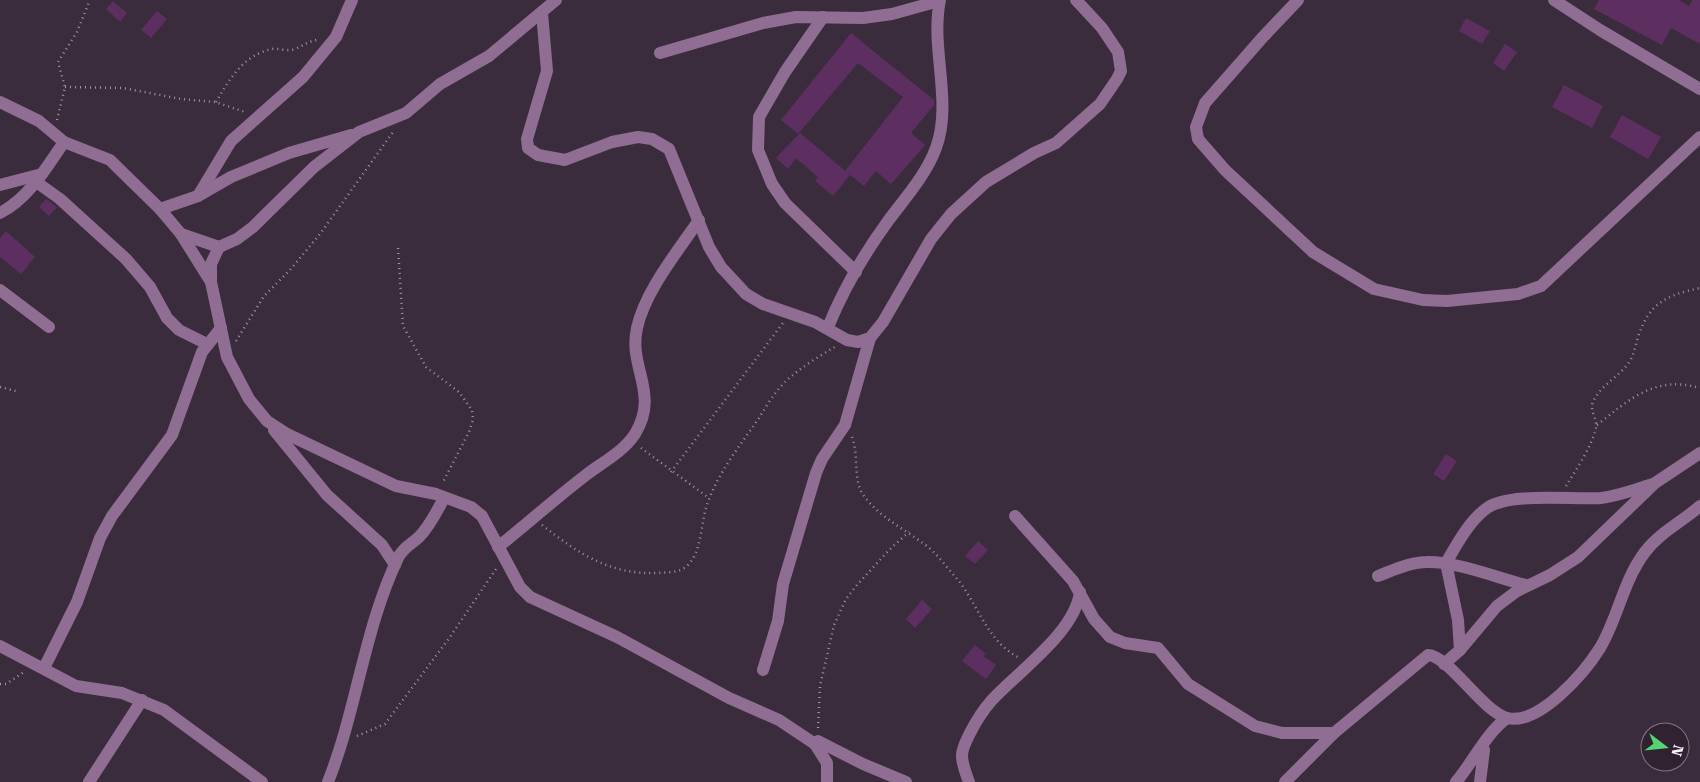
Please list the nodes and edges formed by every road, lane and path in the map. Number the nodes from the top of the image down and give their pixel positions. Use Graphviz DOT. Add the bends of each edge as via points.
graph roads {
  1 [pos="90,0"];
  2 [pos="352,0"];
  3 [pos="556,0"];
  4 [pos="1076,0"];
  5 [pos="1298,0"];
  6 [pos="1554,0"];
  7 [pos="940,1"];
  8 [pos="542,12"];
  9 [pos="823,17"];
  10 [pos="336,37"];
  11 [pos="660,53"];
  12 [pos="65,87"];
  13 [pos="1700,89"];
  14 [pos="0,102"];
  15 [pos="216,102"];
  16 [pos="406,113"];
  17 [pos="260,115"];
  18 [pos="53,131"];
  19 [pos="359,132"];
  20 [pos="1700,137"];
  21 [pos="64,142"];
  22 [pos="38,178"];
  23 [pos="0,185"];
  24 [pos="198,196"];
  25 [pos="160,209"];
  26 [pos="0,213"];
  27 [pos="699,220"];
  28 [pos="181,234"];
  29 [pos="219,247"];
  30 [pos="398,248"];
  31 [pos="856,272"];
  32 [pos="210,282"];
  33 [pos="1700,288"];
  34 [pos="0,290"];
  35 [pos="790,314"];
  36 [pos="49,327"];
  37 [pos="221,328"];
  38 [pos="828,328"];
  39 [pos="870,338"];
  40 [pos="847,340"];
  41 [pos="207,344"];
  42 [pos="227,357"];
  43 [pos="0,387"];
  44 [pos="1700,388"];
  45 [pos="19,392"];
  46 [pos="846,420"];
  47 [pos="267,421"];
  48 [pos="1597,426"];
  49 [pos="630,440"];
  50 [pos="1700,453"];
  51 [pos="671,472"];
  52 [pos="1655,483"];
  53 [pos="440,496"];
  54 [pos="709,498"];
  55 [pos="1558,498"];
  56 [pos="1700,506"];
  57 [pos="1015,516"];
  58 [pos="534,518"];
  59 [pos="909,532"];
  60 [pos="501,552"];
  61 [pos="1446,563"];
  62 [pos="395,565"];
  63 [pos="1378,576"];
  64 [pos="1526,585"];
  65 [pos="1080,592"];
  66 [pos="0,646"];
  67 [pos="1460,650"];
  68 [pos="1031,663"];
  69 [pos="1444,664"];
  70 [pos="39,666"];
  71 [pos="763,670"];
  72 [pos="0,684"];
  73 [pos="142,700"];
  74 [pos="1507,718"];
  75 [pos="1334,734"];
  76 [pos="344,740"];
  77 [pos="817,742"];
  78 [pos="1484,746"];
  79 [pos="89,782"];
  80 [pos="262,782"];
  81 [pos="328,782"];
  82 [pos="827,782"];
  83 [pos="906,782"];
  84 [pos="969,782"];
  85 [pos="1285,782"];
  86 [pos="1456,782"];
  87 [pos="1480,782"];
  1 -- 12 [label="path" via="77,32 58,62"];
  2 -- 10 [label="street"];
  3 -- 8 [label="street"];
  4 -- 39 [label="street" via="1102,28 1118,52 1121,71 1118,79 1100,104 1056,143 986,182 951,214"];
  5 -- 20 [label="street" via="1205,104 1196,127 1198,139 1232,177 1313,252 1380,292 1447,301 1518,294 1541,286"];
  6 -- 13 [label="street"];
  7 -- 9 [label="street" via="863,18"];
  7 -- 31 [label="street" via="938,40 942,108 936,148"];
  8 -- 16 [label="street" via="489,56 440,84"];
  8 -- 27 [label="street" via="547,71 527,139 528,148 538,155 565,160 612,142 638,137 652,139 670,149"];
  9 -- 11 [label="street" via="796,17 763,23"];
  9 -- 31 [label="street" via="759,117 758,150 784,203"];
  10 -- 15 [label="path" via="309,41 290,50 272,50 251,58 230,78"];
  10 -- 17 [label="street" via="303,77"];
  12 -- 15 [label="path" via="123,88"];
  12 -- 18 [label="path"];
  14 -- 18 [label="street"];
  15 -- 17 [label="path" via="234,110"];
  16 -- 19 [label="street"];
  16 -- 42 [label="path" via="320,234 264,296"];
  17 -- 24 [label="street" via="231,141"];
  18 -- 21 [label="street"];
  19 -- 24 [label="street" via="289,153"];
  19 -- 29 [label="street" via="314,167 253,227"];
  21 -- 22 [label="street"];
  21 -- 25 [label="street" via="110,160"];
  22 -- 23 [label="street"];
  22 -- 26 [label="street" via="18,201"];
  22 -- 41 [label="street" via="126,259 179,330"];
  24 -- 25 [label="street"];
  25 -- 28 [label="street"];
  27 -- 35 [label="street" via="721,267 746,294"];
  27 -- 49 [label="street" via="646,301 637,327 634,348 646,396 646,411"];
  28 -- 29 [label="street"];
  28 -- 32 [label="street"];
  29 -- 32 [label="street" via="210,264"];
  30 -- 53 [label="path" via="403,326 426,367 460,392 472,410 470,432"];
  31 -- 38 [label="street"];
  32 -- 37 [label="street"];
  33 -- 48 [label="path" via="1666,298 1650,310 1628,364 1600,390 1593,402"];
  34 -- 36 [label="street"];
  35 -- 38 [label="street"];
  35 -- 51 [label="path"];
  37 -- 41 [label="street"];
  37 -- 42 [label="street"];
  38 -- 40 [label="street"];
  39 -- 40 [label="street" via="858,342"];
  39 -- 46 [label="street"];
  40 -- 54 [label="path" via="820,355 788,380 731,456"];
  41 -- 70 [label="street" via="172,435 112,516 100,538 77,602"];
  42 -- 47 [label="street" via="250,399"];
  43 -- 45 [label="path"];
  44 -- 48 [label="path" via="1673,383 1640,392"];
  46 -- 59 [label="path" via="857,449 861,492 888,519"];
  46 -- 71 [label="street" via="816,473 783,584 778,621"];
  47 -- 53 [label="street" via="287,434 396,486"];
  47 -- 62 [label="street" via="327,495 382,545"];
  48 -- 55 [label="path" via="1585,454"];
  49 -- 51 [label="path"];
  49 -- 58 [label="street" via="620,452"];
  50 -- 52 [label="street"];
  51 -- 54 [label="path"];
  52 -- 55 [label="street" via="1611,497"];
  52 -- 64 [label="street" via="1578,556 1550,575"];
  53 -- 60 [label="street" via="471,507 482,516"];
  53 -- 62 [label="street" via="429,525 420,537 404,548"];
  54 -- 58 [label="path" via="696,554 676,572 635,574 614,569 564,542"];
  55 -- 61 [label="street" via="1499,502 1488,507 1460,538"];
  56 -- 74 [label="street" via="1646,551 1628,582 1600,649 1555,701 1520,718"];
  57 -- 65 [label="street"];
  58 -- 60 [label="street"];
  59 -- 68 [label="path" via="932,550 959,582 1006,651"];
  59 -- 77 [label="path" via="857,585 846,599 834,625 820,686"];
  60 -- 76 [label="path" via="450,637 385,724"];
  60 -- 77 [label="street" via="520,587 530,598 617,638"];
  61 -- 63 [label="street" via="1407,565"];
  61 -- 64 [label="street"];
  61 -- 67 [label="street" via="1458,620"];
  62 -- 76 [label="street" via="374,625"];
  64 -- 67 [label="street" via="1497,606"];
  65 -- 68 [label="street" via="1073,614"];
  65 -- 75 [label="street" via="1094,620 1110,637 1158,648 1188,684 1255,726 1282,733"];
  66 -- 70 [label="street"];
  67 -- 69 [label="street"];
  68 -- 84 [label="street" via="992,700 963,747 962,757"];
  69 -- 74 [label="street" via="1490,709"];
  69 -- 75 [label="street" via="1432,655 1422,658"];
  70 -- 72 [label="path" via="6,684"];
  70 -- 73 [label="street" via="76,686 122,693"];
  73 -- 79 [label="street"];
  73 -- 80 [label="street" via="188,726"];
  74 -- 78 [label="street" via="1492,732"];
  75 -- 85 [label="street"];
  76 -- 81 [label="street"];
  77 -- 82 [label="street" via="827,763"];
  77 -- 83 [label="street"];
  78 -- 86 [label="street"];
  78 -- 87 [label="street"];
}
